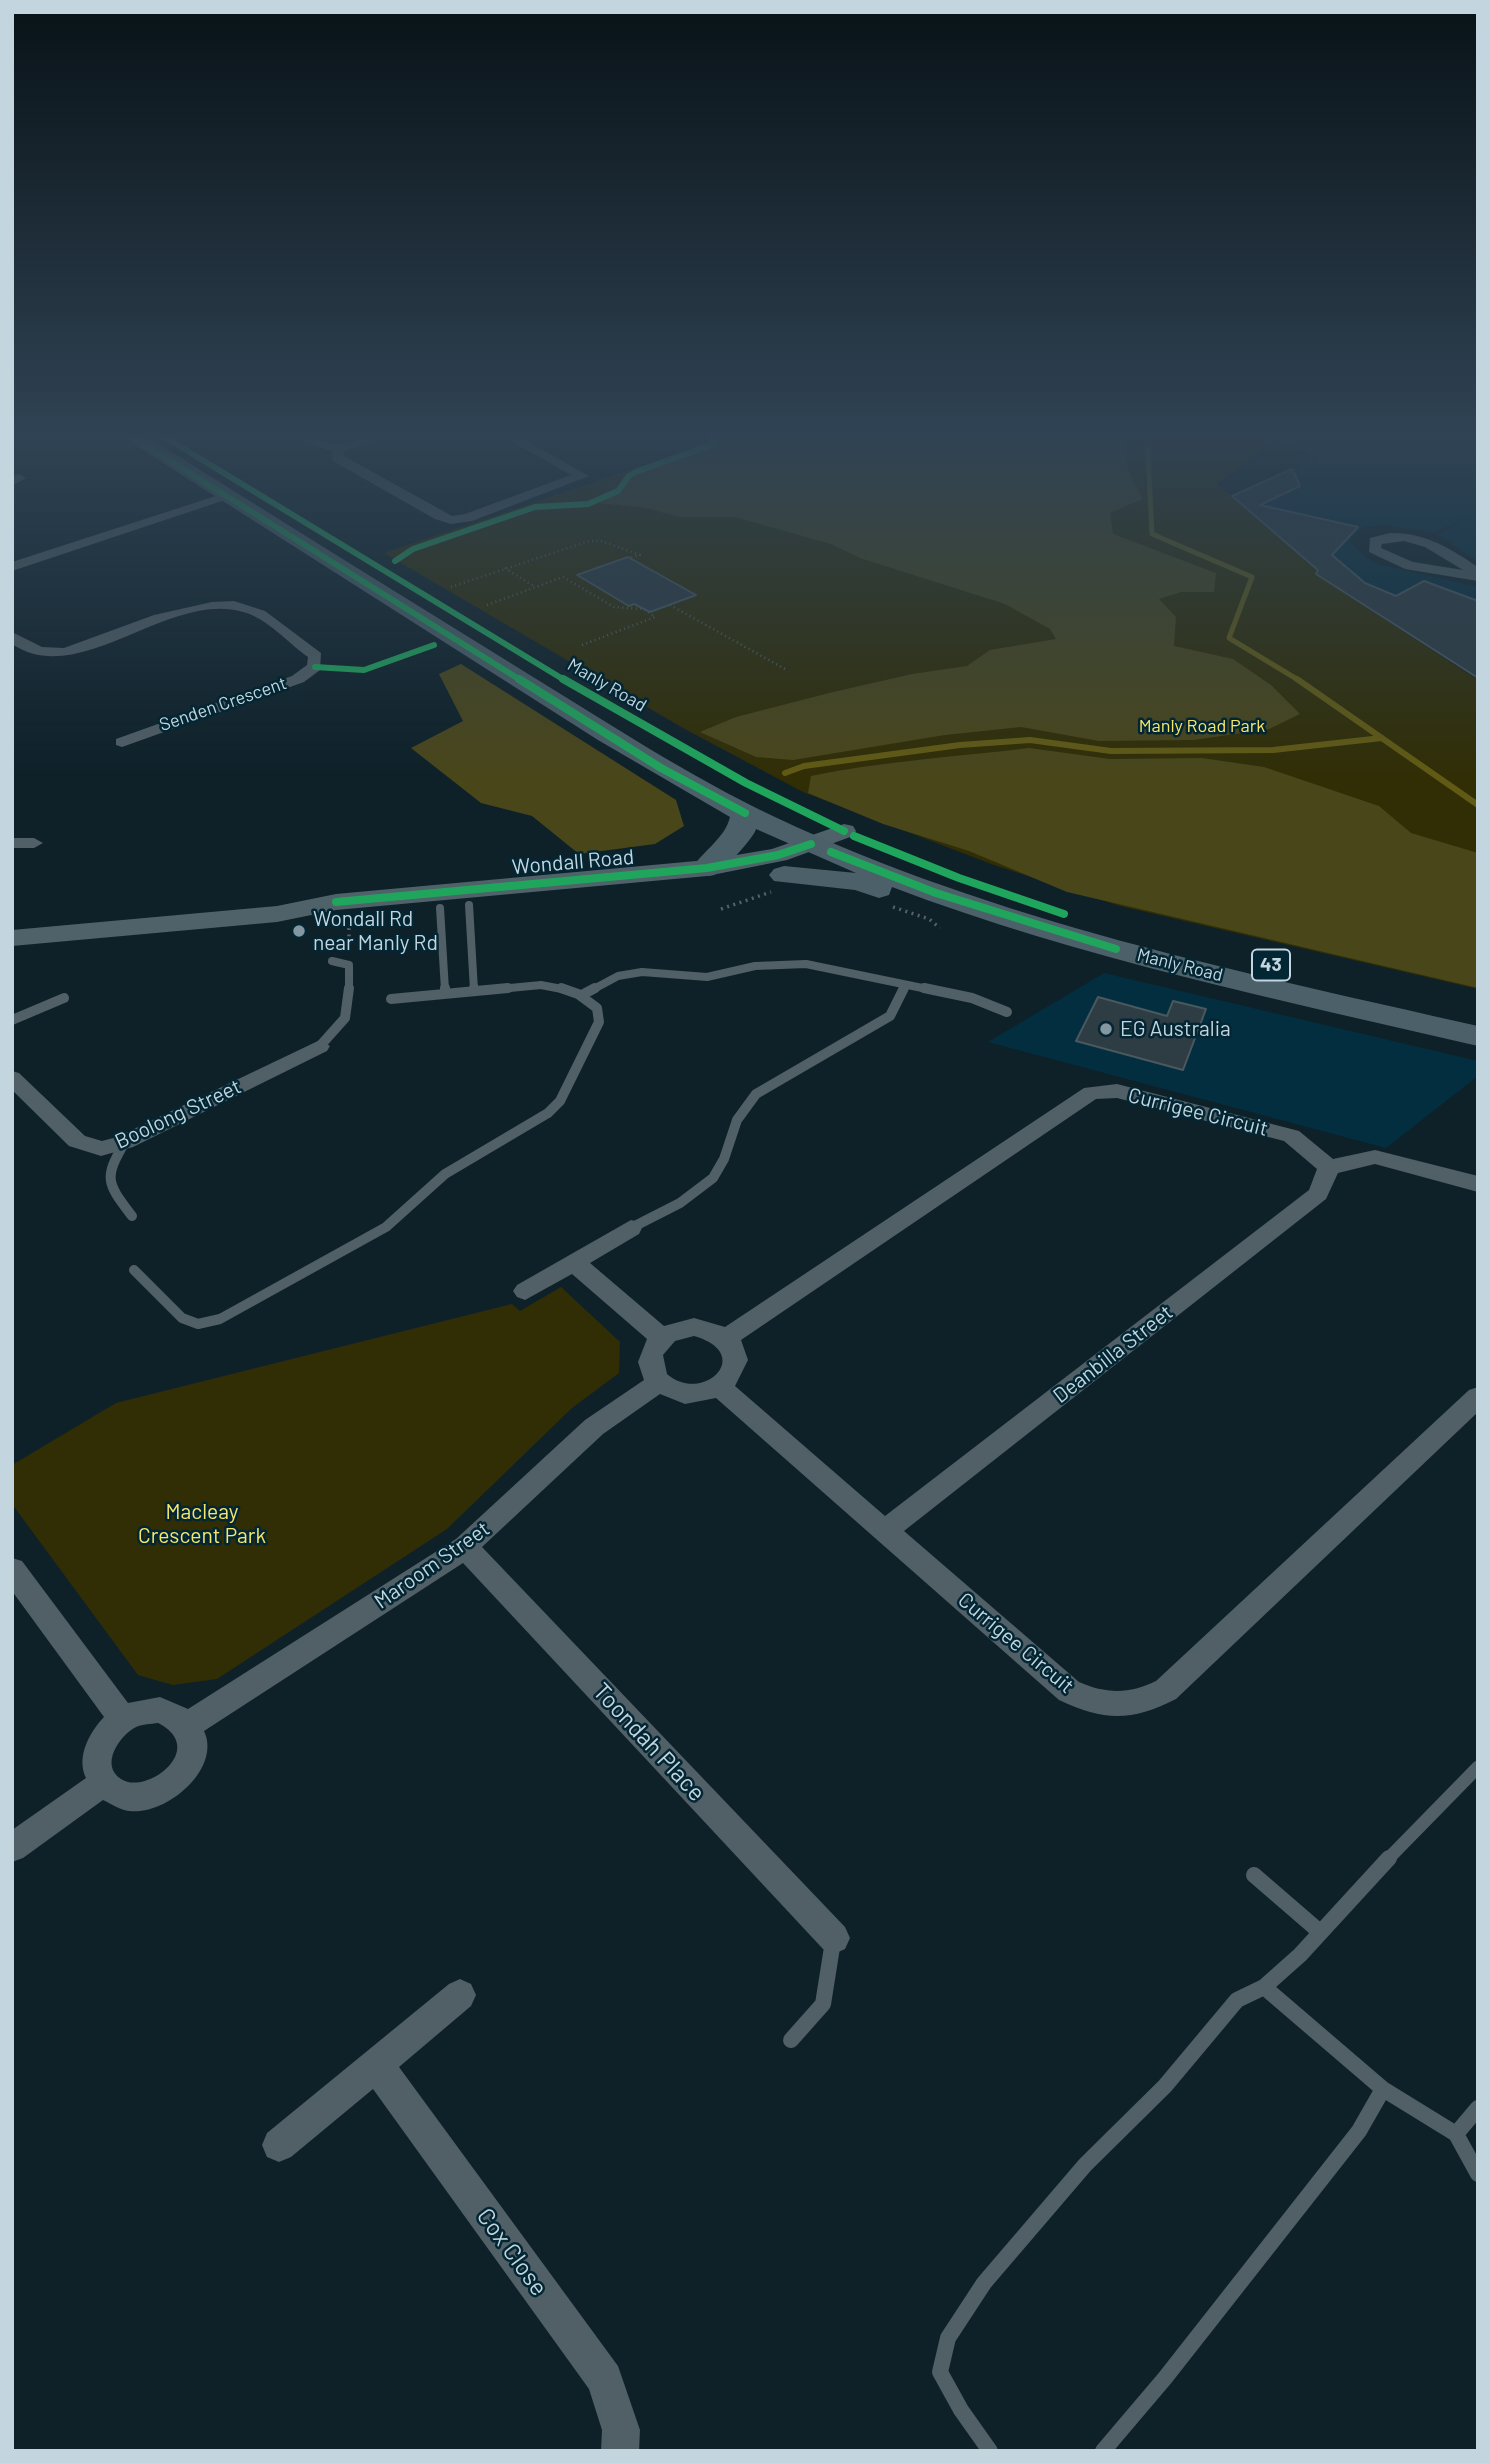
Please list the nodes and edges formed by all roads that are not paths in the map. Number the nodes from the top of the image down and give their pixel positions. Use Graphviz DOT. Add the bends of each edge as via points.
graph roads {
  1 [pos="71,548"];
  2 [pos="309,548"];
  3 [pos="344,548"];
  4 [pos="1374,548"];
  5 [pos="1437,548"];
  6 [pos="12,567"];
  7 [pos="1478,576"];
  8 [pos="12,636"];
  9 [pos="122,741"];
  10 [pos="745,814"];
  11 [pos="835,841"];
  12 [pos="12,843"];
  13 [pos="34,844"];
  14 [pos="707,868"];
  15 [pos="784,875"];
  16 [pos="469,905"];
  17 [pos="440,908"];
  18 [pos="277,914"];
  19 [pos="12,938"];
  20 [pos="1116,949"];
  21 [pos="332,961"];
  22 [pos="905,986"];
  23 [pos="474,991"];
  24 [pos="445,994"];
  25 [pos="582,995"];
  26 [pos="64,998"];
  27 [pos="391,999"];
  28 [pos="1007,1012"];
  29 [pos="1478,1013"];
  30 [pos="12,1020"];
  31 [pos="1478,1036"];
  32 [pos="320,1046"];
  33 [pos="12,1078"];
  34 [pos="125,1142"];
  35 [pos="1329,1167"];
  36 [pos="1478,1184"];
  37 [pos="132,1216"];
  38 [pos="631,1228"];
  39 [pos="574,1262"];
  40 [pos="134,1270"];
  41 [pos="525,1291"];
  42 [pos="662,1338"];
  43 [pos="726,1338"];
  44 [pos="659,1382"];
  45 [pos="719,1387"];
  46 [pos="1478,1397"];
  47 [pos="885,1531"];
  48 [pos="465,1547"];
  49 [pos="12,1569"];
  50 [pos="123,1720"];
  51 [pos="188,1725"];
  52 [pos="1478,1767"];
  53 [pos="102,1784"];
  54 [pos="12,1848"];
  55 [pos="1254,1875"];
  56 [pos="1320,1932"];
  57 [pos="834,1938"];
  58 [pos="1264,1987"];
  59 [pos="460,1994"];
  60 [pos="791,2040"];
  61 [pos="376,2064"];
  62 [pos="1383,2089"];
  63 [pos="1478,2108"];
  64 [pos="1456,2134"];
  65 [pos="279,2144"];
  66 [pos="1478,2174"];
  67 [pos="620,2451"];
  68 [pos="990,2451"];
  69 [pos="1103,2451"];
  1 -- 6 [label="street"];
  2 -- 10 [label="main road, Manly Road / 43" via="661,768"];
  3 -- 11 [label="main road, Manly Road / 43"];
  4 -- 7 [label="street" via="1407,564"];
  5 -- 7 [label="street"];
  8 -- 9 [label="street, Senden Crescent" via="28,649 66,652 206,605 231,604 250,609 316,656 315,667 298,679"];
  10 -- 11 [label="main road, Manly Road / 43"];
  10 -- 14 [label="main road" via="740,836"];
  11 -- 14 [label="main road, Wondall Road"];
  11 -- 15 [label="main road, Wondall Road"];
  11 -- 20 [label="main road, Manly Road / 43" via="936,893"];
  11 -- 29 [label="main road, Manly Road / 43" via="1064,914"];
  12 -- 13 [label="street"];
  14 -- 18 [label="main road, Wondall Road" via="336,902"];
  15 -- 16 [label="main road, Wondall Road"];
  15 -- 20 [label="main road" via="859,883 1056,944 1085,950"];
  16 -- 17 [label="main road, Wondall Road"];
  16 -- 23 [label="lane"];
  17 -- 18 [label="main road, Wondall Road" via="337,916"];
  17 -- 24 [label="lane"];
  18 -- 19 [label="main road, Wondall Road"];
  20 -- 31 [label="main road, Manly Road / 43"];
  21 -- 32 [label="lane" via="349,965 348,1016"];
  22 -- 25 [label="lane" via="806,964 783,964 707,977 642,972 618,976"];
  22 -- 28 [label="lane" via="972,998"];
  22 -- 38 [label="lane" via="890,1016 741,1106 719,1171 704,1188"];
  23 -- 24 [label="lane"];
  23 -- 25 [label="lane" via="541,985 564,987"];
  24 -- 27 [label="lane"];
  25 -- 40 [label="lane" via="597,1009 598,1022 560,1101 548,1113 446,1174 386,1227 220,1319 198,1324 182,1318"];
  26 -- 30 [label="lane"];
  32 -- 34 [label="street, Boolong Street"];
  33 -- 34 [label="street, Boolong Street" via="77,1142 102,1149"];
  34 -- 37 [label="lane" via="110,1167 109,1185"];
  35 -- 36 [label="street" via="1375,1157"];
  35 -- 43 [label="street, Currigee Circuit" via="1291,1136 1117,1091 1091,1093"];
  35 -- 47 [label="street, Deanbilla Street" via="1318,1194"];
  38 -- 39 [label="street"];
  39 -- 41 [label="street"];
  39 -- 42 [label="street"];
  42 -- 43 [label="street" via="694,1328 709,1329"];
  42 -- 44 [label="street" via="651,1351 649,1363"];
  43 -- 45 [label="street" via="734,1348 737,1366"];
  44 -- 45 [label="street" via="686,1394"];
  44 -- 48 [label="street, Maroom Street" via="594,1427"];
  45 -- 47 [label="street, Currigee Circuit"];
  46 -- 47 [label="street, Currigee Circuit" via="1166,1690 1121,1707 1093,1703 1069,1691"];
  48 -- 51 [label="street, Maroom Street"];
  48 -- 57 [label="street, Toondah Place"];
  49 -- 50 [label="street"];
  50 -- 51 [label="street" via="160,1710 177,1714"];
  50 -- 53 [label="street" via="107,1734 98,1751 96,1768"];
  51 -- 53 [label="street" via="194,1740 192,1756 169,1786 132,1797"];
  52 -- 56 [label="lane"];
  53 -- 54 [label="street"];
  55 -- 56 [label="lane"];
  56 -- 58 [label="lane"];
  57 -- 60 [label="lane" via="823,2004"];
  58 -- 62 [label="lane"];
  58 -- 68 [label="lane" via="1237,2000 1165,2085 1085,2165 984,2283 948,2338 940,2372"];
  59 -- 61 [label="street"];
  61 -- 65 [label="street"];
  61 -- 67 [label="street, Cox Close" via="605,2379 621,2430"];
  62 -- 64 [label="lane"];
  62 -- 69 [label="lane" via="1350,2142 1166,2378"];
  63 -- 64 [label="lane"];
  64 -- 66 [label="lane"];
}
